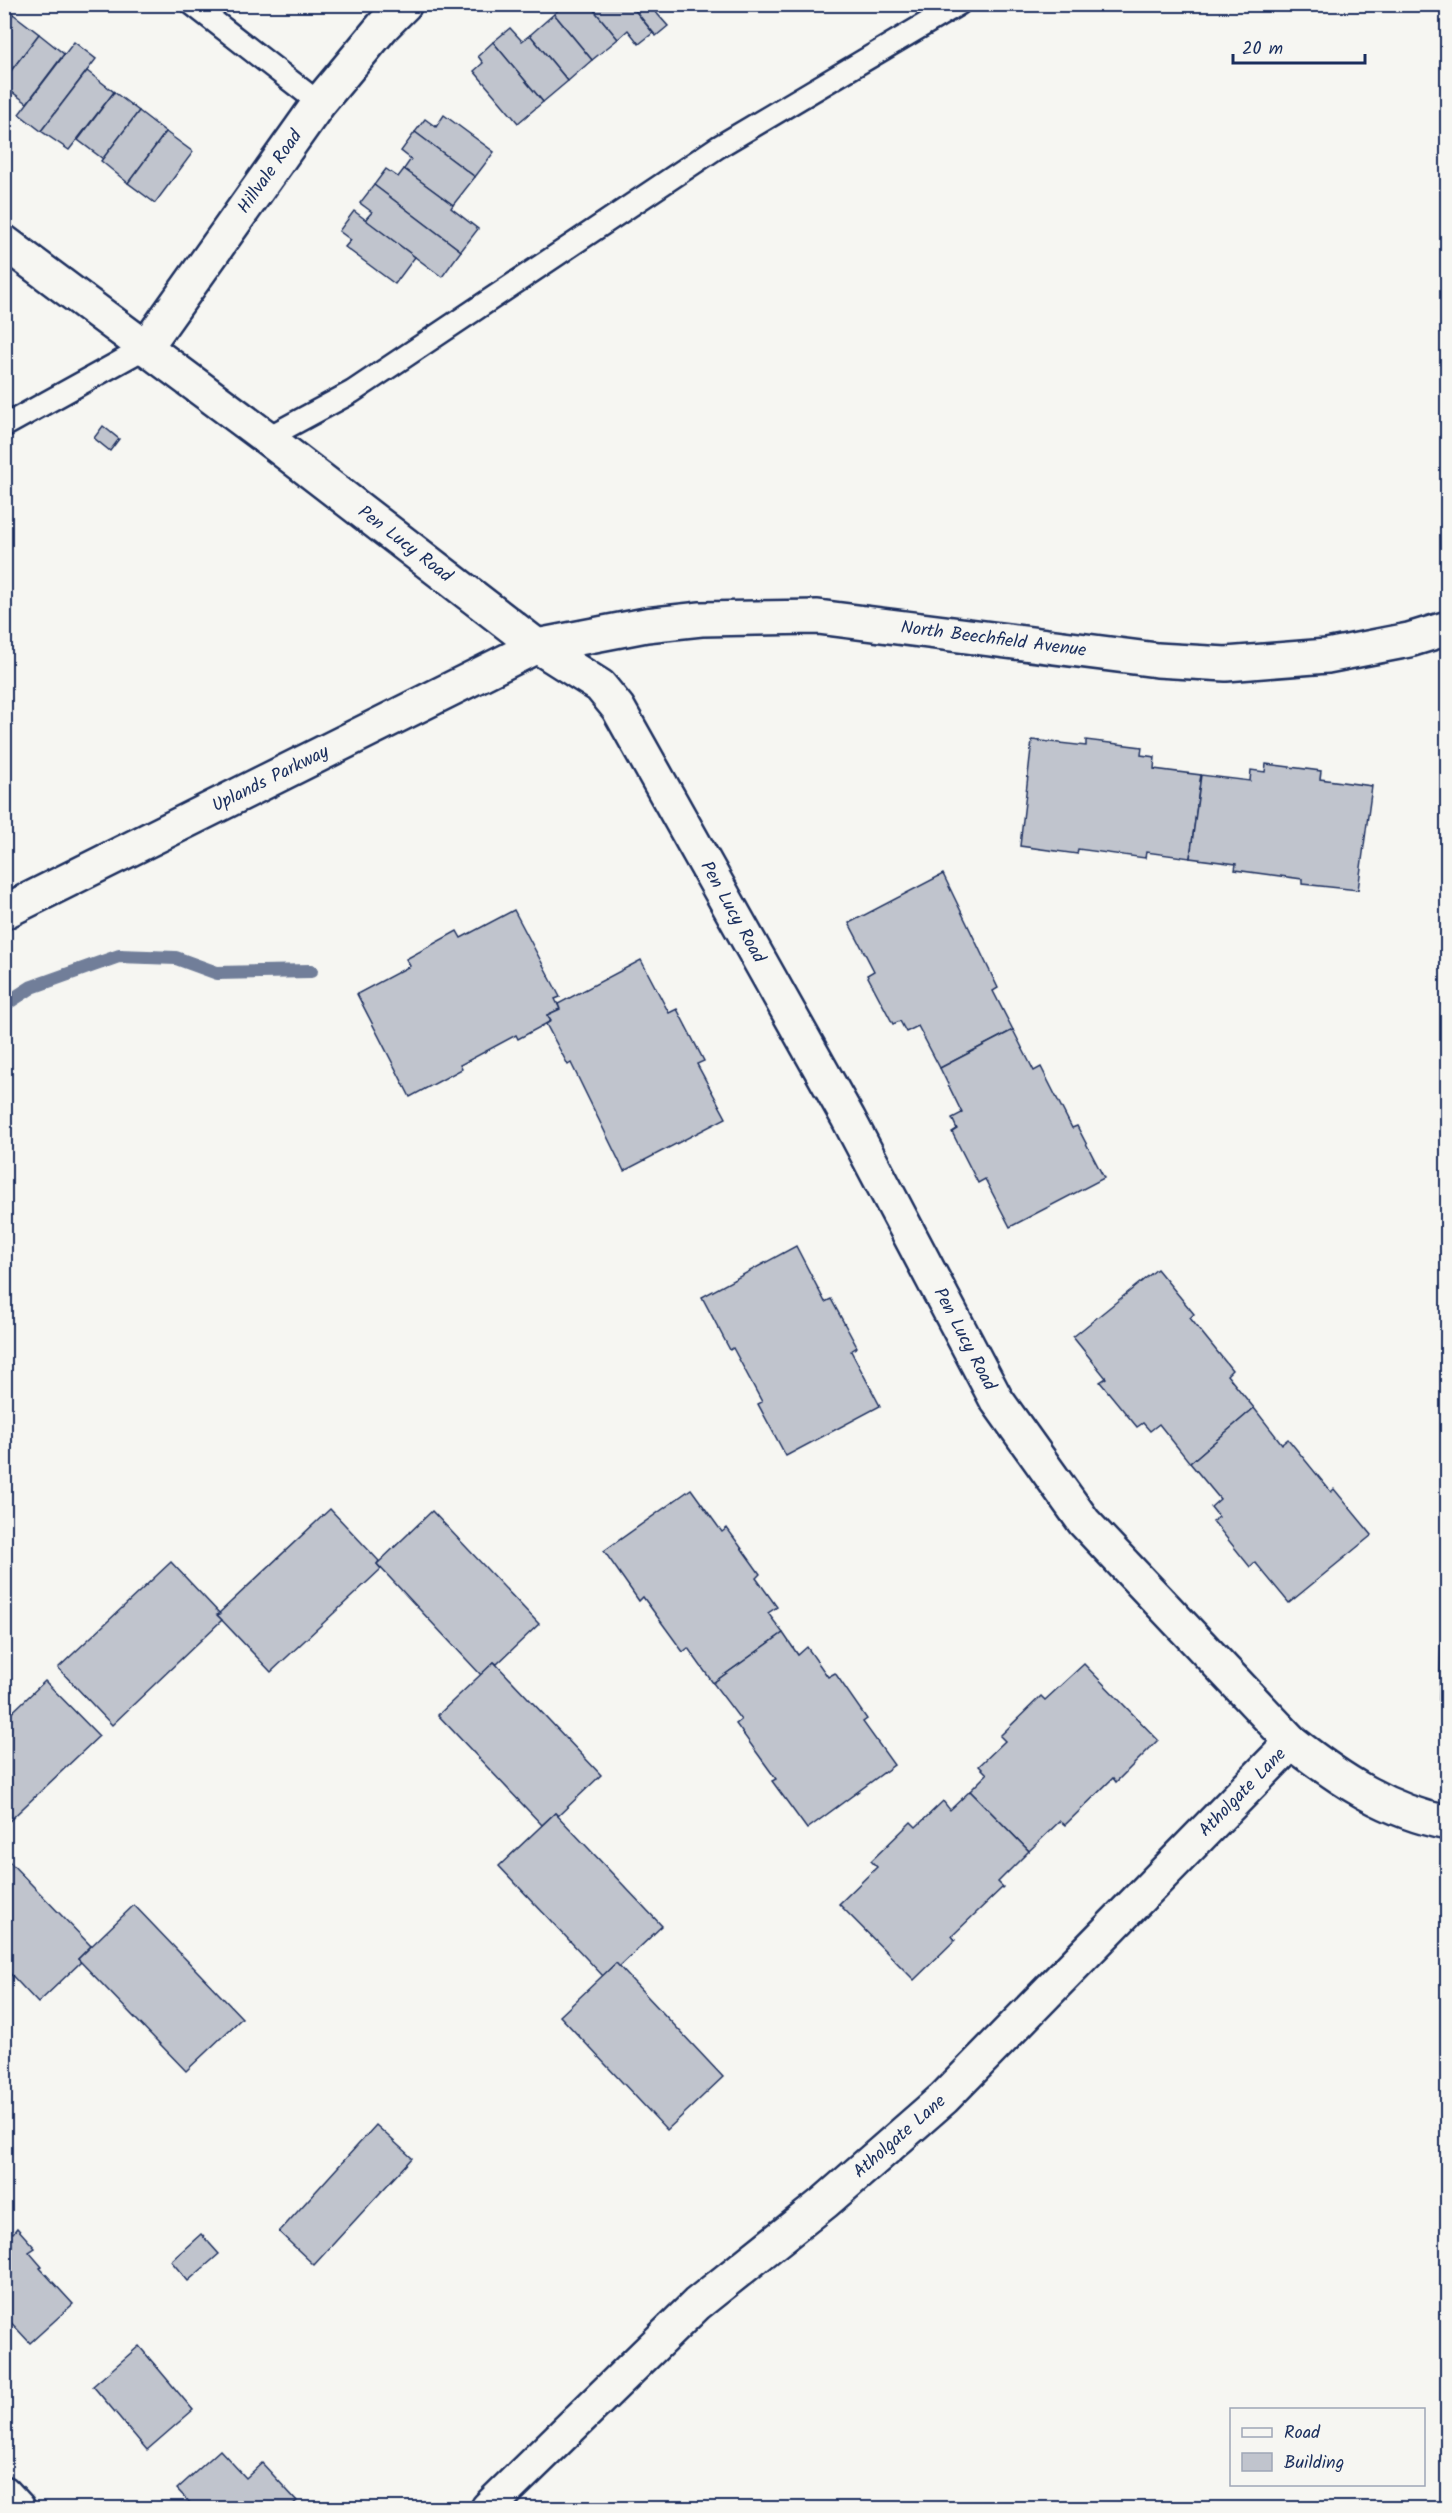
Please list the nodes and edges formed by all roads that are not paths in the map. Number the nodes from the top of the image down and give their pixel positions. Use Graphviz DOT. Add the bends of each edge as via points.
graph roads {
  1 [pos="192,4"];
  2 [pos="405,4"];
  3 [pos="959,4"];
  4 [pos="320,103"];
  5 [pos="4,242"];
  6 [pos="144,348"];
  7 [pos="4,426"];
  8 [pos="267,438"];
  9 [pos="1448,628"];
  10 [pos="537,646"];
  11 [pos="4,912"];
  12 [pos="1292,1742"];
  13 [pos="1448,1822"];
  14 [pos="4,2493"];
  15 [pos="18,2508"];
  16 [pos="488,2508"];
  1 -- 4 [label="lane"];
  2 -- 4 [label="street, Hillvale Road"];
  3 -- 8 [label="lane" via="718,147 352,392"];
  4 -- 6 [label="street, Hillvale Road"];
  5 -- 6 [label="street, Pen Lucy Road"];
  6 -- 7 [label="lane"];
  6 -- 8 [label="street, Pen Lucy Road"];
  8 -- 10 [label="street, Pen Lucy Road"];
  9 -- 10 [label="street, North Beechfield Avenue" via="1327,656 1226,664 1157,660 818,617 701,619 646,625"];
  10 -- 11 [label="street, Uplands Parkway"];
  10 -- 12 [label="street, Pen Lucy Road" via="600,686 618,708 848,1118 996,1400 1084,1522"];
  12 -- 13 [label="street, Pen Lucy Road" via="1330,1772 1386,1804"];
  12 -- 16 [label="street, Atholgate Lane" via="944,2098 825,2202 697,2304"];
  14 -- 15 [label="street"];
}
